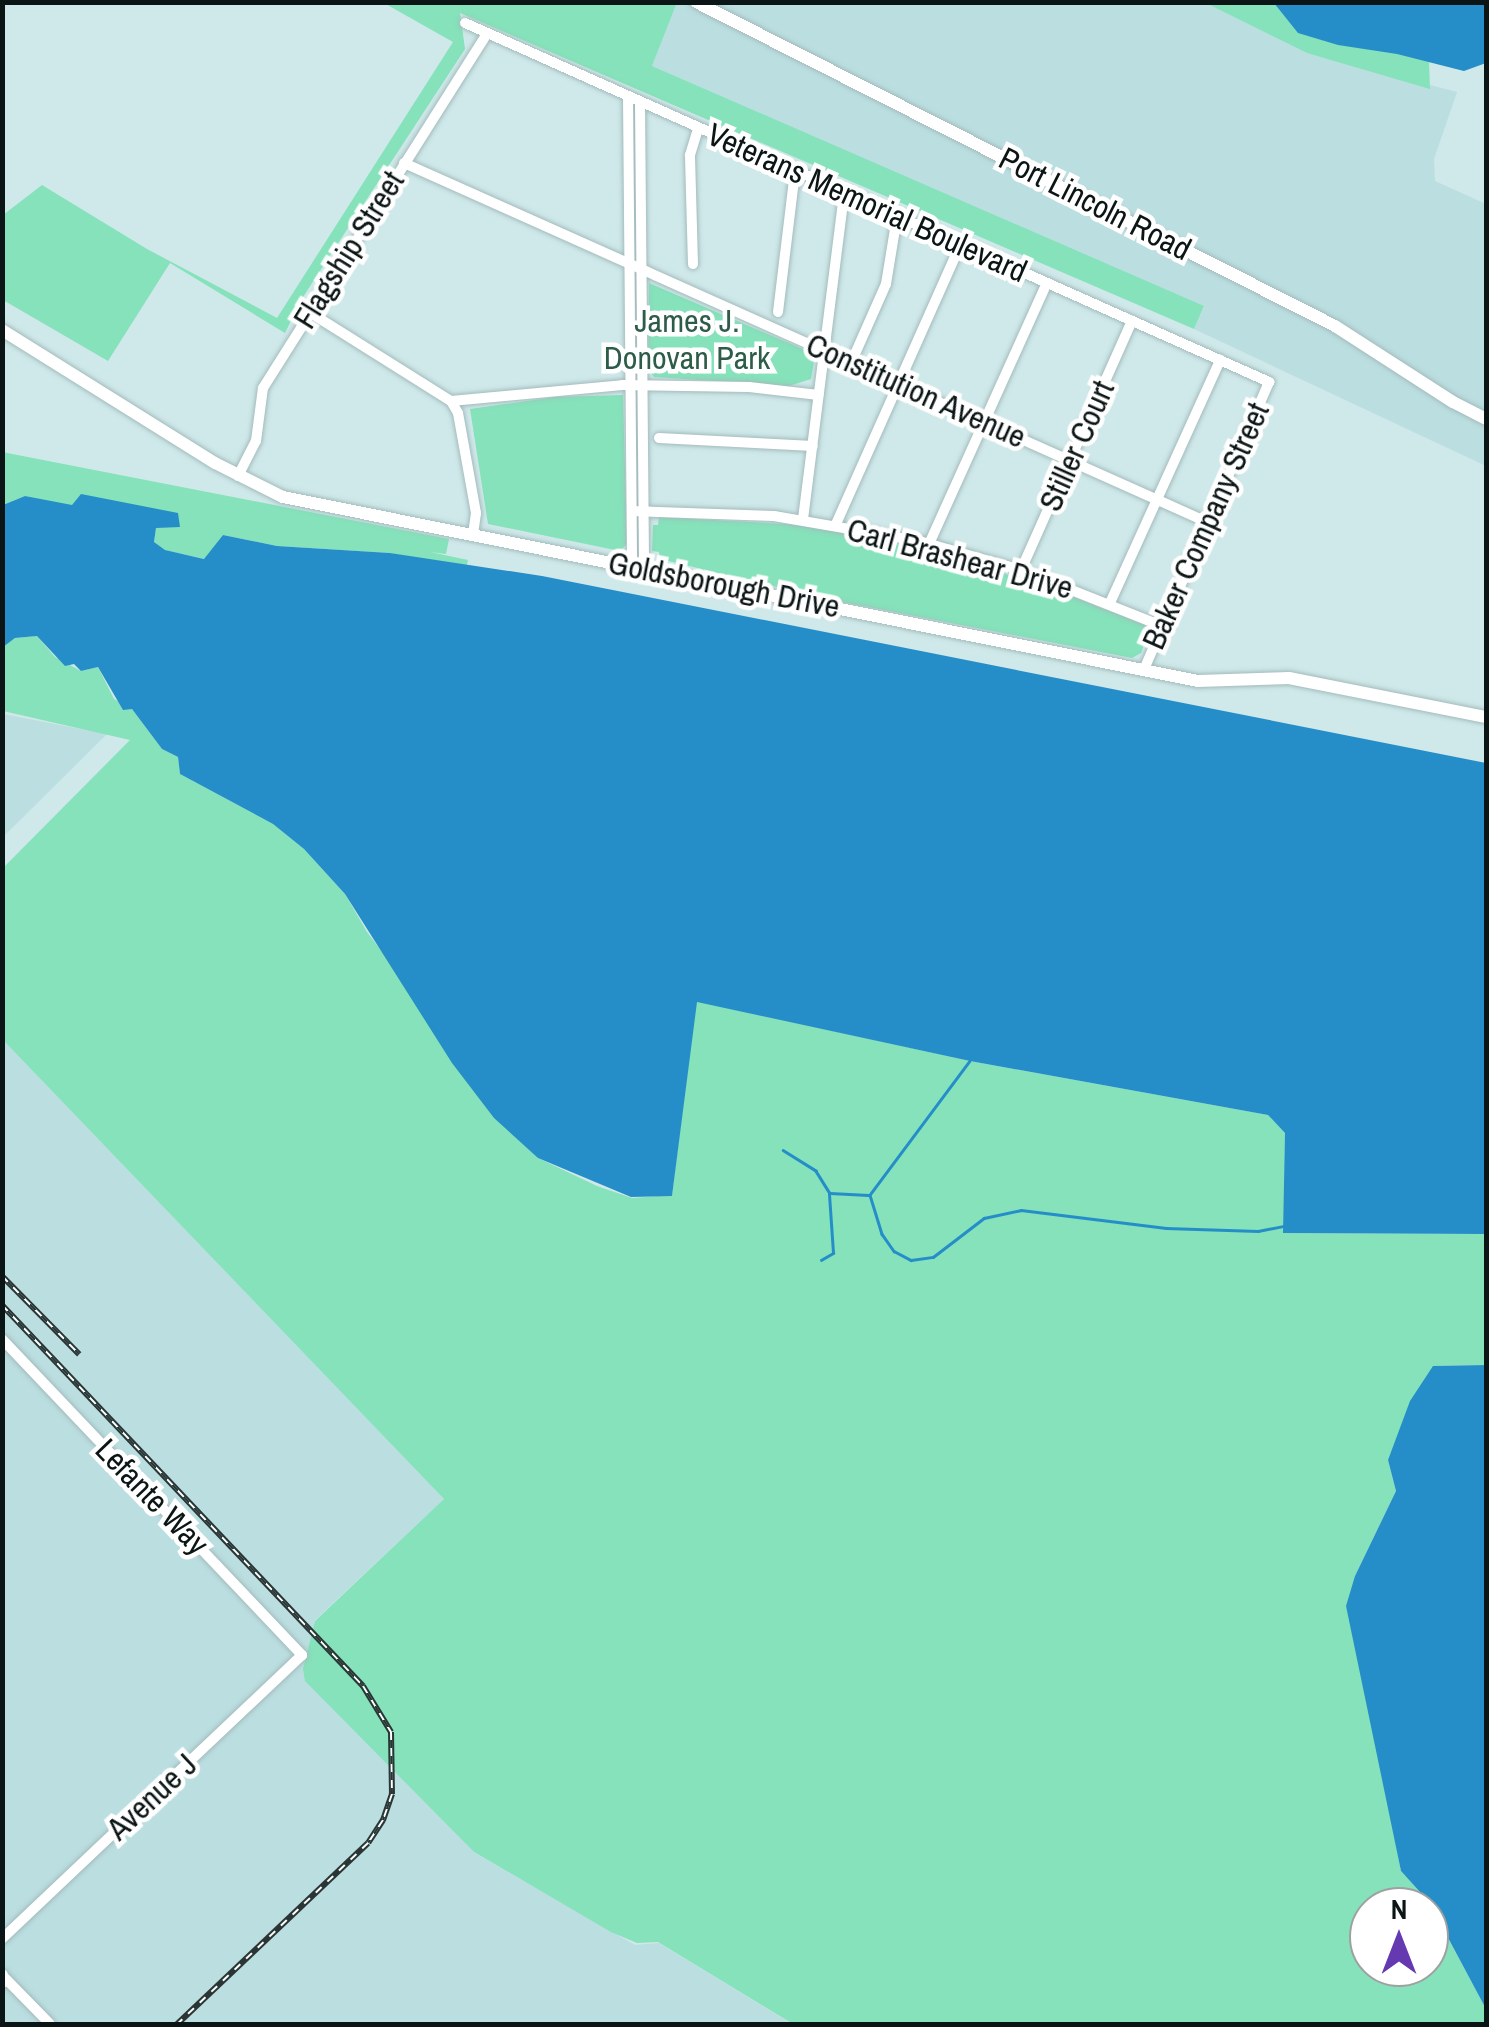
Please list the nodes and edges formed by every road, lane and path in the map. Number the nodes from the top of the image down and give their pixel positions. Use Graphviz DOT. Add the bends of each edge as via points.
graph roads {
  1 [pos="696,2"];
  2 [pos="465,23"];
  3 [pos="487,34"];
  4 [pos="634,100"];
  5 [pos="698,128"];
  6 [pos="404,163"];
  7 [pos="795,172"];
  8 [pos="844,193"];
  9 [pos="897,217"];
  10 [pos="960,245"];
  11 [pos="628,262"];
  12 [pos="693,264"];
  13 [pos="640,268"];
  14 [pos="1047,283"];
  15 [pos="309,312"];
  16 [pos="778,312"];
  17 [pos="1132,321"];
  18 [pos="2,330"];
  19 [pos="825,351"];
  20 [pos="1220,360"];
  21 [pos="851,363"];
  22 [pos="1269,382"];
  23 [pos="644,384"];
  24 [pos="898,384"];
  25 [pos="630,385"];
  26 [pos="819,395"];
  27 [pos="451,401"];
  28 [pos="1486,419"];
  29 [pos="984,422"];
  30 [pos="659,438"];
  31 [pos="813,446"];
  32 [pos="1070,460"];
  33 [pos="238,476"];
  34 [pos="1157,500"];
  35 [pos="632,510"];
  36 [pos="646,510"];
  37 [pos="803,519"];
  38 [pos="1207,522"];
  39 [pos="836,524"];
  40 [pos="473,535"];
  41 [pos="930,544"];
  42 [pos="638,568"];
  43 [pos="1021,570"];
  44 [pos="1110,603"];
  45 [pos="1162,626"];
  46 [pos="1144,670"];
  47 [pos="1486,717"];
  48 [pos="2,1339"];
  49 [pos="302,1654"];
  50 [pos="2,1939"];
  51 [pos="3,1978"];
  52 [pos="50,2024"];
  1 -- 28 [label="street, Port Lincoln Road" via="1334,326"];
  2 -- 3 [label="street, Veterans Memorial Boulevard"];
  3 -- 4 [label="street, Veterans Memorial Boulevard"];
  3 -- 6 [label="street, Flagship Street"];
  4 -- 5 [label="street, Veterans Memorial Boulevard"];
  4 -- 11 [label="street"];
  4 -- 13 [label="street"];
  5 -- 7 [label="street, Veterans Memorial Boulevard"];
  5 -- 12 [label="street" via="690,155"];
  6 -- 11 [label="street, Constitution Avenue"];
  6 -- 15 [label="street, Flagship Street"];
  7 -- 8 [label="street, Veterans Memorial Boulevard"];
  7 -- 16 [label="street"];
  8 -- 9 [label="street, Veterans Memorial Boulevard"];
  8 -- 19 [label="street"];
  9 -- 10 [label="street, Veterans Memorial Boulevard"];
  9 -- 21 [label="street" via="886,284"];
  10 -- 14 [label="street, Veterans Memorial Boulevard"];
  10 -- 24 [label="street"];
  11 -- 13 [label="street, Constitution Avenue"];
  11 -- 25 [label="street"];
  13 -- 19 [label="street, Constitution Avenue"];
  13 -- 23 [label="street"];
  14 -- 17 [label="street, Veterans Memorial Boulevard"];
  14 -- 29 [label="street"];
  15 -- 27 [label="street"];
  15 -- 33 [label="street, Flagship Street" via="263,388 258,434"];
  17 -- 20 [label="street, Veterans Memorial Boulevard"];
  17 -- 32 [label="street, Stiller Court"];
  18 -- 33 [label="street, Goldsborough Drive"];
  19 -- 21 [label="street, Constitution Avenue"];
  19 -- 26 [label="street"];
  20 -- 22 [label="street, Veterans Memorial Boulevard"];
  20 -- 34 [label="street"];
  21 -- 24 [label="street, Constitution Avenue"];
  22 -- 38 [label="street, Baker Company Street"];
  23 -- 25 [label="street"];
  23 -- 26 [label="street"];
  23 -- 36 [label="street"];
  24 -- 29 [label="street, Constitution Avenue"];
  24 -- 39 [label="street"];
  25 -- 27 [label="street"];
  25 -- 35 [label="street"];
  26 -- 31 [label="street"];
  27 -- 40 [label="street" via="476,513"];
  29 -- 32 [label="street, Constitution Avenue"];
  29 -- 41 [label="street"];
  30 -- 31 [label="street"];
  31 -- 37 [label="street"];
  32 -- 34 [label="street, Constitution Avenue"];
  32 -- 43 [label="street, Stiller Court"];
  33 -- 40 [label="street, Goldsborough Drive" via="283,497"];
  34 -- 38 [label="street, Constitution Avenue"];
  34 -- 44 [label="street"];
  35 -- 36 [label="street, Carl Brashear Drive"];
  35 -- 42 [label="street"];
  36 -- 37 [label="street, Carl Brashear Drive"];
  36 -- 42 [label="street"];
  37 -- 39 [label="street, Carl Brashear Drive"];
  38 -- 45 [label="street, Baker Company Street"];
  39 -- 41 [label="street, Carl Brashear Drive"];
  40 -- 42 [label="street, Goldsborough Drive"];
  41 -- 43 [label="street, Carl Brashear Drive"];
  42 -- 46 [label="street, Goldsborough Drive"];
  43 -- 44 [label="street, Carl Brashear Drive"];
  44 -- 45 [label="street, Carl Brashear Drive"];
  45 -- 46 [label="street, Baker Company Street"];
  46 -- 47 [label="street, Goldsborough Drive" via="1215,682 1289,678"];
  48 -- 49 [label="street, Lefante Way"];
  49 -- 50 [label="street, Avenue J"];
  51 -- 52 [label="street"];
}
